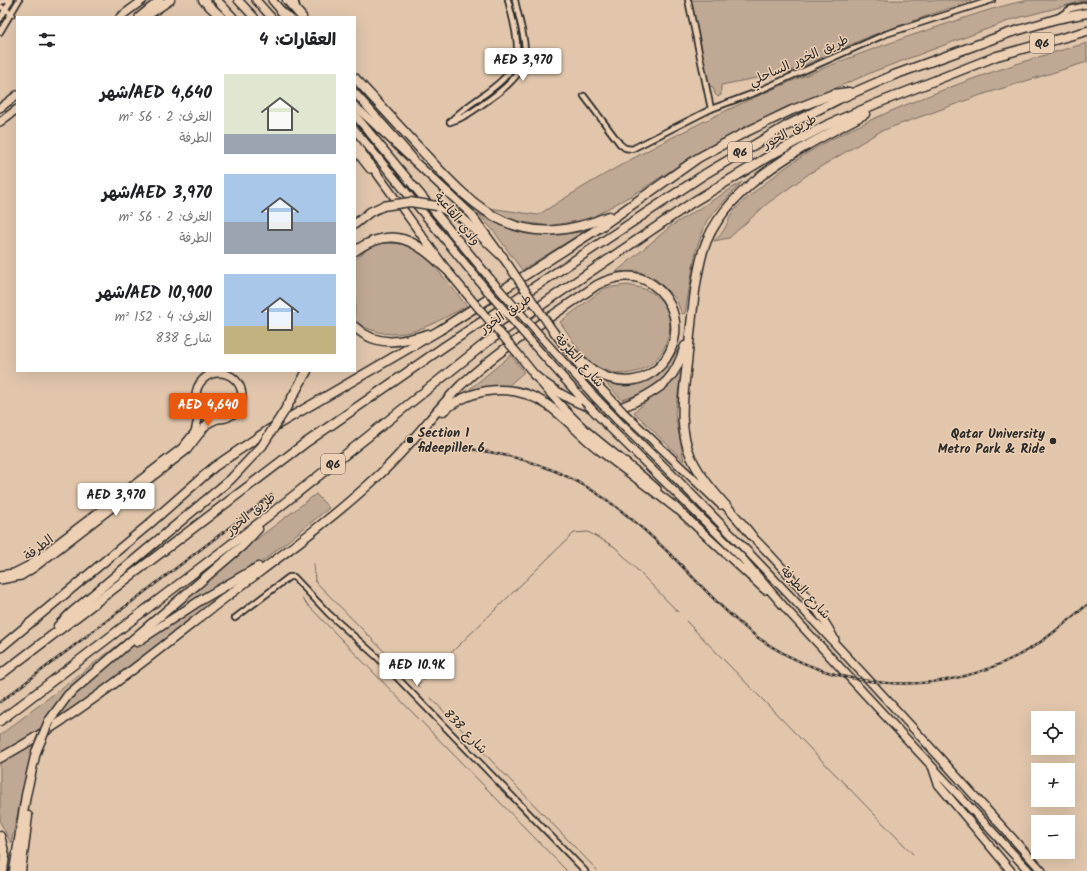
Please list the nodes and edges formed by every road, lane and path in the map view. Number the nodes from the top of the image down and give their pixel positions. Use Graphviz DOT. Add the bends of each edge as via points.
graph roads {
  1 [pos="7,0"];
  2 [pos="11,0"];
  3 [pos="20,0"];
  4 [pos="143,0"];
  5 [pos="160,0"];
  6 [pos="170,0"];
  7 [pos="203,0"];
  8 [pos="238,0"];
  9 [pos="256,0"];
  10 [pos="272,0"];
  11 [pos="287,0"];
  12 [pos="295,0"];
  13 [pos="508,0"];
  14 [pos="515,0"];
  15 [pos="688,0"];
  16 [pos="992,0"];
  17 [pos="217,1"];
  18 [pos="0,2"];
  19 [pos="1087,4"];
  20 [pos="0,6"];
  21 [pos="5,10"];
  22 [pos="1087,13"];
  23 [pos="12,14"];
  24 [pos="300,14"];
  25 [pos="285,15"];
  26 [pos="121,16"];
  27 [pos="140,16"];
  28 [pos="146,16"];
  29 [pos="219,16"];
  30 [pos="232,16"];
  31 [pos="253,16"];
  32 [pos="270,16"];
  33 [pos="1056,19"];
  34 [pos="0,20"];
  35 [pos="1087,31"];
  36 [pos="0,32"];
  37 [pos="356,79"];
  38 [pos="858,91"];
  39 [pos="356,94"];
  40 [pos="16,96"];
  41 [pos="584,96"];
  42 [pos="878,103"];
  43 [pos="356,107"];
  44 [pos="0,108"];
  45 [pos="16,110"];
  46 [pos="711,110"];
  47 [pos="460,112"];
  48 [pos="356,116"];
  49 [pos="464,117"];
  50 [pos="0,122"];
  51 [pos="356,131"];
  52 [pos="356,144"];
  53 [pos="356,151"];
  54 [pos="414,160"];
  55 [pos="390,193"];
  56 [pos="619,212"];
  57 [pos="356,223"];
  58 [pos="356,250"];
  59 [pos="503,257"];
  60 [pos="446,269"];
  61 [pos="692,322"];
  62 [pos="356,328"];
  63 [pos="440,330"];
  64 [pos="542,338"];
  65 [pos="534,345"];
  66 [pos="569,350"];
  67 [pos="204,372"];
  68 [pos="221,372"];
  69 [pos="306,372"];
  70 [pos="311,372"];
  71 [pos="534,375"];
  72 [pos="203,380"];
  73 [pos="293,397"];
  74 [pos="200,410"];
  75 [pos="216,419"];
  76 [pos="424,428"];
  77 [pos="677,508"];
  78 [pos="268,516"];
  79 [pos="752,536"];
  80 [pos="288,549"];
  81 [pos="0,575"];
  82 [pos="0,580"];
  83 [pos="786,609"];
  84 [pos="235,618"];
  85 [pos="51,636"];
  86 [pos="839,647"];
  87 [pos="0,648"];
  88 [pos="108,661"];
  89 [pos="0,675"];
  90 [pos="0,721"];
  91 [pos="0,758"];
  92 [pos="33,762"];
  93 [pos="933,769"];
  94 [pos="0,836"];
  95 [pos="3,871"];
  96 [pos="14,871"];
  97 [pos="21,871"];
  98 [pos="585,871"];
  99 [pos="1011,871"];
  100 [pos="1029,871"];
  101 [pos="1042,871"];
  1 -- 18 [label="street"];
  2 -- 21 [label="street"];
  3 -- 23 [label="street"];
  4 -- 26 [label="main road"];
  5 -- 27 [label="main road"];
  6 -- 28 [label="highway"];
  7 -- 29 [label="highway"];
  8 -- 31 [label="main road"];
  9 -- 32 [label="main road"];
  10 -- 25 [label="main road"];
  11 -- 24 [label="highway"];
  12 -- 24 [label="street"];
  13 -- 47 [label="street" via="517,44 515,63 501,81"];
  14 -- 49 [label="street" via="525,48 523,66 514,80"];
  15 -- 46 [label="street"];
  16 -- 46 [label="street, طريق الخور الساحلي" via="886,34"];
  17 -- 30 [label="main road"];
  19 -- 33 [label="street" via="1067,11"];
  20 -- 21 [label="street"];
  21 -- 23 [label="street"];
  21 -- 34 [label="street"];
  22 -- 33 [label="highway, طريق الخور / Q6"];
  23 -- 36 [label="street"];
  33 -- 38 [label="highway, طريق الخور / Q6" via="966,47"];
  35 -- 42 [label="highway, طريق الخور / Q6" via="997,56"];
  37 -- 56 [label="highway" via="454,186 500,221 520,228 541,231 563,230"];
  38 -- 56 [label="highway" via="833,94 744,133 698,158"];
  38 -- 85 [label="highway, طريق الخور / Q6" via="788,125 704,174 445,346 304,444"];
  39 -- 54 [label="main road"];
  40 -- 44 [label="main road"];
  41 -- 46 [label="street, طريق الخور الساحلي" via="620,144 628,149 637,148"];
  42 -- 61 [label="highway" via="868,112 772,168 730,204 714,227 704,250"];
  42 -- 78 [label="highway, طريق الخور / Q6" via="825,126 764,159 688,206 493,337"];
  43 -- 54 [label="main road"];
  45 -- 50 [label="main road"];
  47 -- 49 [label="street"];
  47 -- 49 [label="street" via="450,122"];
  48 -- 64 [label="main road, وادي القاعية, bridge"];
  51 -- 65 [label="main road, وادي القاعية, bridge"];
  52 -- 55 [label="main road"];
  53 -- 55 [label="main road"];
  54 -- 59 [label="main road" via="471,214"];
  55 -- 60 [label="main road"];
  56 -- 63 [label="highway" via="602,226"];
  57 -- 59 [label="highway, bridge" via="383,206 410,202 438,206 462,218"];
  58 -- 60 [label="highway" via="368,242 398,238 420,246"];
  59 -- 66 [label="main road, bridge"];
  60 -- 71 [label="main road, bridge"];
  61 -- 71 [label="highway" via="681,359 669,379 658,390 616,409 605,410 564,396"];
  61 -- 79 [label="highway" via="682,407 687,444 701,475"];
  62 -- 63 [label="highway" via="370,338 385,342 401,341"];
  63 -- 87 [label="highway" via="270,429 214,467"];
  64 -- 86 [label="main road, شارع الطرفة, bridge" via="594,396 718,518"];
  65 -- 83 [label="main road, شارع الطرفة, bridge" via="610,428 745,561"];
  66 -- 76 [label="highway" via="583,363 608,378 627,380 645,376 665,360 672,349 676,331 674,312 660,290 649,282 622,276 609,279 571,303 480,369 460,387"];
  66 -- 79 [label="main road, bridge" via="581,368 625,414"];
  67 -- 72 [label="main road"];
  68 -- 72 [label="main road"];
  68 -- 75 [label="main road" via="236,382 242,397 235,412 229,417"];
  69 -- 73 [label="highway"];
  70 -- 73 [label="highway"];
  71 -- 77 [label="main road" via="587,431"];
  72 -- 74 [label="main road" via="196,393"];
  73 -- 85 [label="highway, bridge" via="262,446 231,479 68,616"];
  74 -- 75 [label="main road"];
  74 -- 81 [label="main road, الطرفة" via="195,432 182,448 28,566 14,573"];
  75 -- 82 [label="main road, الطرفة" via="207,424 187,450 35,567 21,576"];
  76 -- 77 [label="highway" via="455,403 474,394 505,389 529,395 550,407 597,448"];
  76 -- 80 [label="highway" via="380,475"];
  77 -- 83 [label="main road"];
  78 -- 88 [label="highway" via="242,546"];
  78 -- 90 [label="highway, طريق الخور / Q6"];
  79 -- 86 [label="main road" via="815,609 830,629"];
  80 -- 88 [label="highway" via="201,600"];
  80 -- 91 [label="highway" via="104,691 61,722"];
  83 -- 93 [label="main road, شارع الطرفة"];
  84 -- 98 [label="street, شارع 838" via="289,577 294,577 329,614 376,656"];
  85 -- 89 [label="highway, طريق الخور / Q6"];
  86 -- 101 [label="main road, شارع الطرفة"];
  88 -- 92 [label="highway, bridge" via="68,694 49,721"];
  92 -- 96 [label="highway"];
  92 -- 97 [label="highway" via="35,766"];
  93 -- 99 [label="main road" via="935,779 944,792"];
  93 -- 100 [label="main road, شارع الطرفة"];
  94 -- 95 [label="highway" via="5,855"];
}
